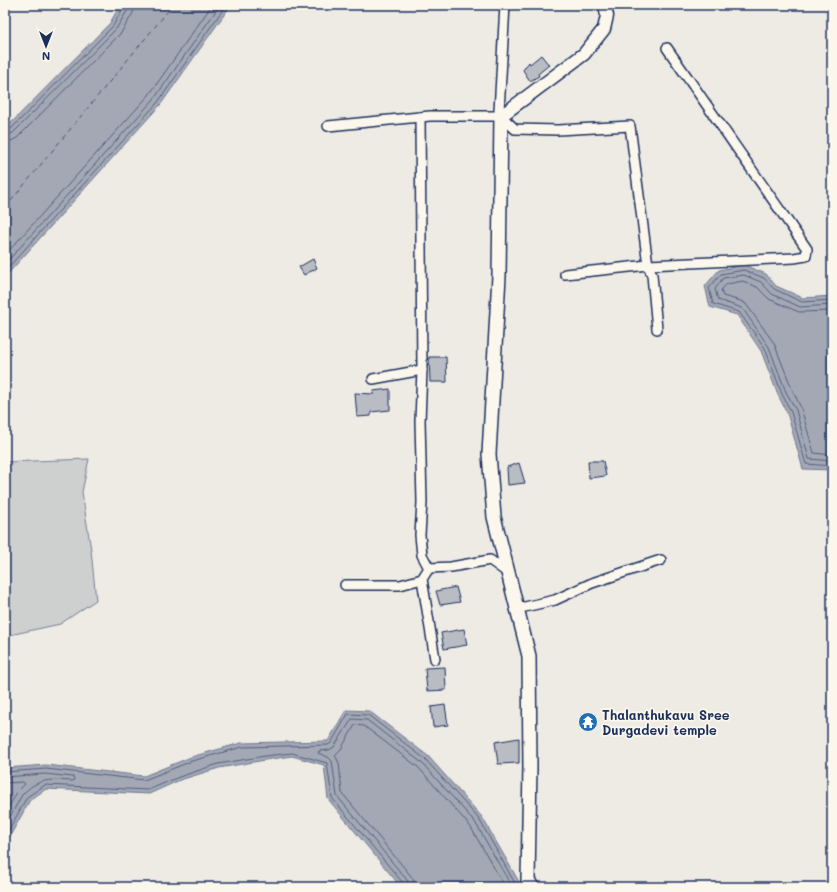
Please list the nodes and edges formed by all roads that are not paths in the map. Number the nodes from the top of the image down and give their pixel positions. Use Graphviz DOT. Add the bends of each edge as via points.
graph roads {
  1 [pos="505,5"];
  2 [pos="605,5"];
  3 [pos="667,48"];
  4 [pos="501,116"];
  5 [pos="420,117"];
  6 [pos="328,126"];
  7 [pos="648,265"];
  8 [pos="565,274"];
  9 [pos="657,328"];
  10 [pos="422,370"];
  11 [pos="373,379"];
  12 [pos="661,560"];
  13 [pos="428,568"];
  14 [pos="508,573"];
  15 [pos="422,579"];
  16 [pos="345,585"];
  17 [pos="516,608"];
  18 [pos="435,659"];
  19 [pos="532,887"];
  1 -- 4 [label="street" via="499,111"];
  2 -- 4 [label="street" via="607,16 604,29 584,54"];
  3 -- 7 [label="street" via="807,249 806,256 794,258"];
  4 -- 5 [label="street"];
  4 -- 7 [label="street" via="515,129 558,130 630,126"];
  4 -- 14 [label="main road" via="499,276 489,454 494,517"];
  5 -- 6 [label="street"];
  5 -- 10 [label="street"];
  7 -- 8 [label="street"];
  7 -- 9 [label="street" via="652,275"];
  10 -- 11 [label="street"];
  10 -- 13 [label="street" via="420,534 422,555"];
  12 -- 17 [label="street" via="592,582 555,600"];
  13 -- 14 [label="street" via="490,560"];
  13 -- 15 [label="street"];
  14 -- 17 [label="main road"];
  15 -- 16 [label="street" via="400,585"];
  15 -- 18 [label="street"];
  17 -- 19 [label="main road" via="529,656 528,880"];
}
